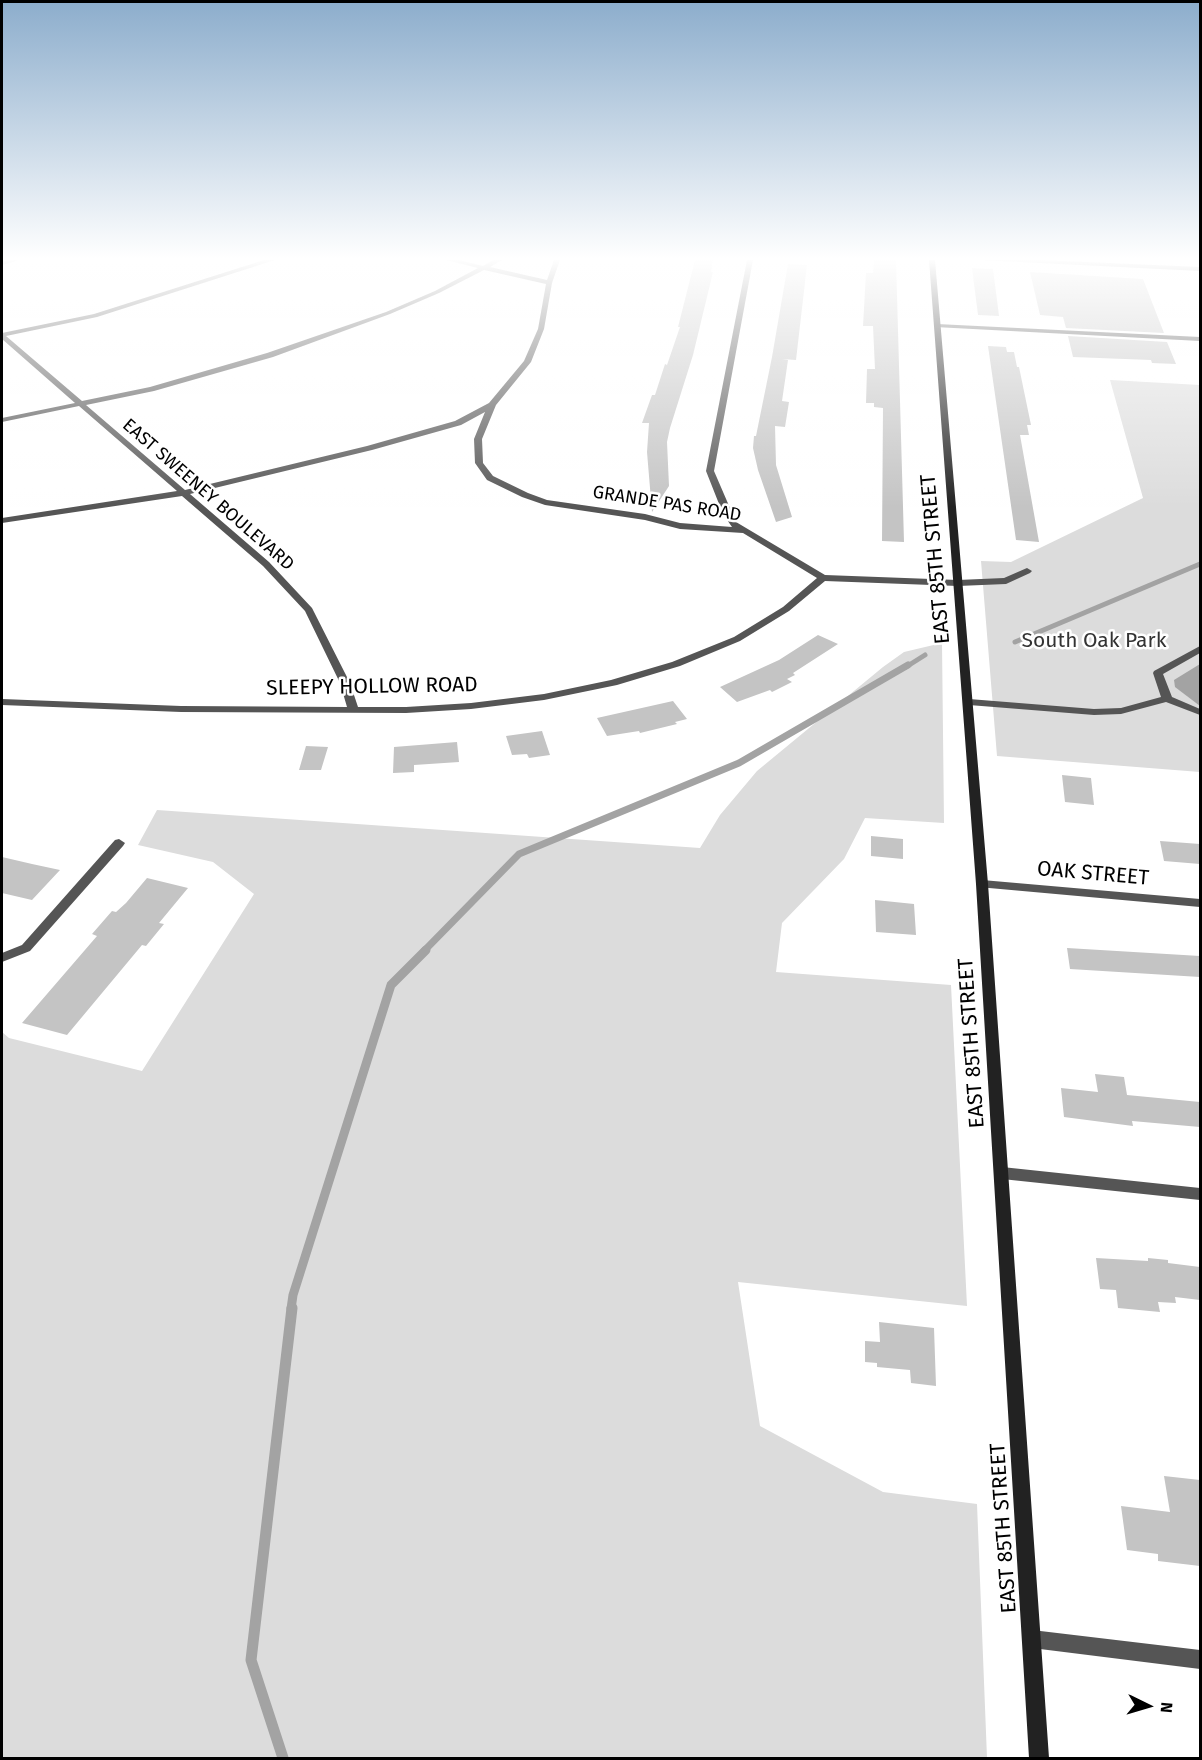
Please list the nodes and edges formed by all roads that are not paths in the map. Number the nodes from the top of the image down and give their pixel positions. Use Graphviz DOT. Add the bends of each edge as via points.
graph roads {
  1 [pos="10,342"];
  2 [pos="308,342"];
  3 [pos="535,342"];
  4 [pos="735,342"];
  5 [pos="938,342"];
  6 [pos="81,405"];
  7 [pos="492,405"];
  8 [pos="2,420"];
  9 [pos="182,493"];
  10 [pos="2,520"];
  11 [pos="745,531"];
  12 [pos="1027,571"];
  13 [pos="823,578"];
  14 [pos="958,583"];
  15 [pos="1200,649"];
  16 [pos="1167,699"];
  17 [pos="2,702"];
  18 [pos="969,702"];
  19 [pos="353,708"];
  20 [pos="1200,712"];
  21 [pos="119,843"];
  22 [pos="982,884"];
  23 [pos="1200,903"];
  24 [pos="2,958"];
  25 [pos="1002,1173"];
  26 [pos="1200,1194"];
  27 [pos="1032,1639"];
  28 [pos="1200,1660"];
  29 [pos="1039,1758"];
  1 -- 6 [label="street, EAST SWEENEY BOULEVARD"];
  2 -- 6 [label="street" via="201,376"];
  3 -- 7 [label="street" via="527,362"];
  4 -- 11 [label="street" via="710,471 727,514 733,524"];
  5 -- 14 [label="main road, EAST 85TH STREET"];
  6 -- 8 [label="street"];
  6 -- 9 [label="street, EAST SWEENEY BOULEVARD"];
  7 -- 9 [label="street" via="458,423"];
  7 -- 11 [label="street, GRANDE PAS ROAD" via="477,439 480,463 490,478 545,502 680,526"];
  9 -- 10 [label="street"];
  9 -- 19 [label="street, EAST SWEENEY BOULEVARD" via="266,564 309,610"];
  11 -- 13 [label="street, GRANDE PAS ROAD"];
  12 -- 14 [label="street, GRANDE PAS ROAD" via="1006,581"];
  13 -- 14 [label="street, GRANDE PAS ROAD"];
  13 -- 19 [label="street, SLEEPY HOLLOW ROAD" via="786,609 736,639 676,664 613,683 471,706"];
  14 -- 18 [label="main road, EAST 85TH STREET"];
  15 -- 16 [label="street" via="1158,673"];
  16 -- 18 [label="street" via="1121,711 1094,712"];
  16 -- 20 [label="street"];
  17 -- 19 [label="street, SLEEPY HOLLOW ROAD" via="180,709"];
  18 -- 22 [label="main road, EAST 85TH STREET"];
  21 -- 24 [label="street" via="26,948"];
  22 -- 23 [label="street, OAK STREET"];
  22 -- 25 [label="main road, EAST 85TH STREET"];
  25 -- 26 [label="street"];
  25 -- 27 [label="main road, EAST 85TH STREET"];
  27 -- 28 [label="street"];
  27 -- 29 [label="main road, EAST 85TH STREET"];
}
